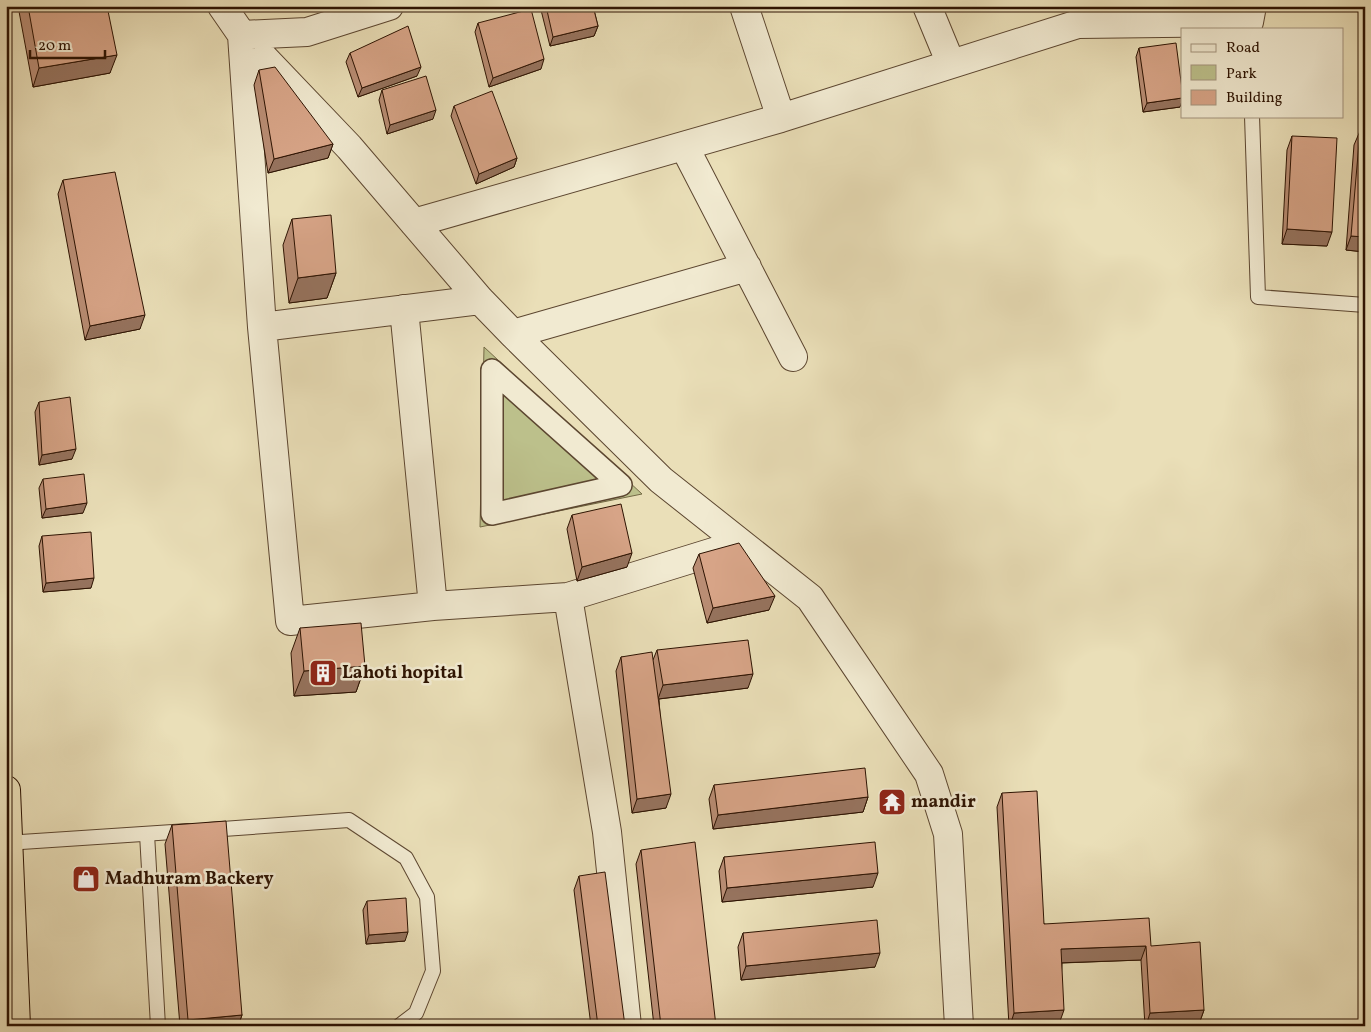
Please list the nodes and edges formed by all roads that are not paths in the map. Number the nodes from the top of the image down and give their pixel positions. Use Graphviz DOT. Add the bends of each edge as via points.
graph roads {
  1 [pos="222,6"];
  2 [pos="389,6"];
  3 [pos="744,6"];
  4 [pos="927,6"];
  5 [pos="1250,19"];
  6 [pos="242,35"];
  7 [pos="950,64"];
  8 [pos="781,118"];
  9 [pos="1252,118"];
  10 [pos="684,146"];
  11 [pos="414,223"];
  12 [pos="747,267"];
  13 [pos="480,300"];
  14 [pos="1365,305"];
  15 [pos="404,309"];
  16 [pos="262,327"];
  17 [pos="513,334"];
  18 [pos="793,357"];
  19 [pos="492,370"];
  20 [pos="742,543"];
  21 [pos="568,597"];
  22 [pos="433,606"];
  23 [pos="6,790"];
  24 [pos="148,834"];
  25 [pos="7,843"];
  26 [pos="16,1026"];
  27 [pos="158,1026"];
  28 [pos="399,1026"];
  29 [pos="628,1026"];
  30 [pos="959,1026"];
  1 -- 6 [label="street"];
  2 -- 6 [label="street" via="307,32"];
  3 -- 8 [label="street"];
  4 -- 7 [label="street"];
  5 -- 7 [label="street" via="1078,24"];
  6 -- 11 [label="street" via="349,146"];
  6 -- 16 [label="street"];
  7 -- 8 [label="street"];
  8 -- 10 [label="street"];
  9 -- 14 [label="lane" via="1258,297"];
  10 -- 11 [label="street"];
  10 -- 12 [label="street"];
  11 -- 13 [label="street"];
  12 -- 17 [label="street"];
  12 -- 18 [label="street"];
  13 -- 15 [label="street"];
  13 -- 17 [label="street"];
  15 -- 16 [label="street"];
  15 -- 22 [label="street"];
  16 -- 22 [label="street" via="290,622"];
  17 -- 20 [label="street" via="661,480"];
  19 -- 19 [label="street" via="571,440 621,485 492,514"];
  20 -- 21 [label="street"];
  20 -- 30 [label="street" via="810,598 929,774 948,834"];
  21 -- 22 [label="street"];
  21 -- 29 [label="street" via="607,832"];
  23 -- 25 [label="highway"];
  24 -- 25 [label="lane"];
  24 -- 27 [label="lane"];
  24 -- 28 [label="lane" via="349,820 406,858 427,897 433,971 416,1013"];
  25 -- 26 [label="highway"];
}
